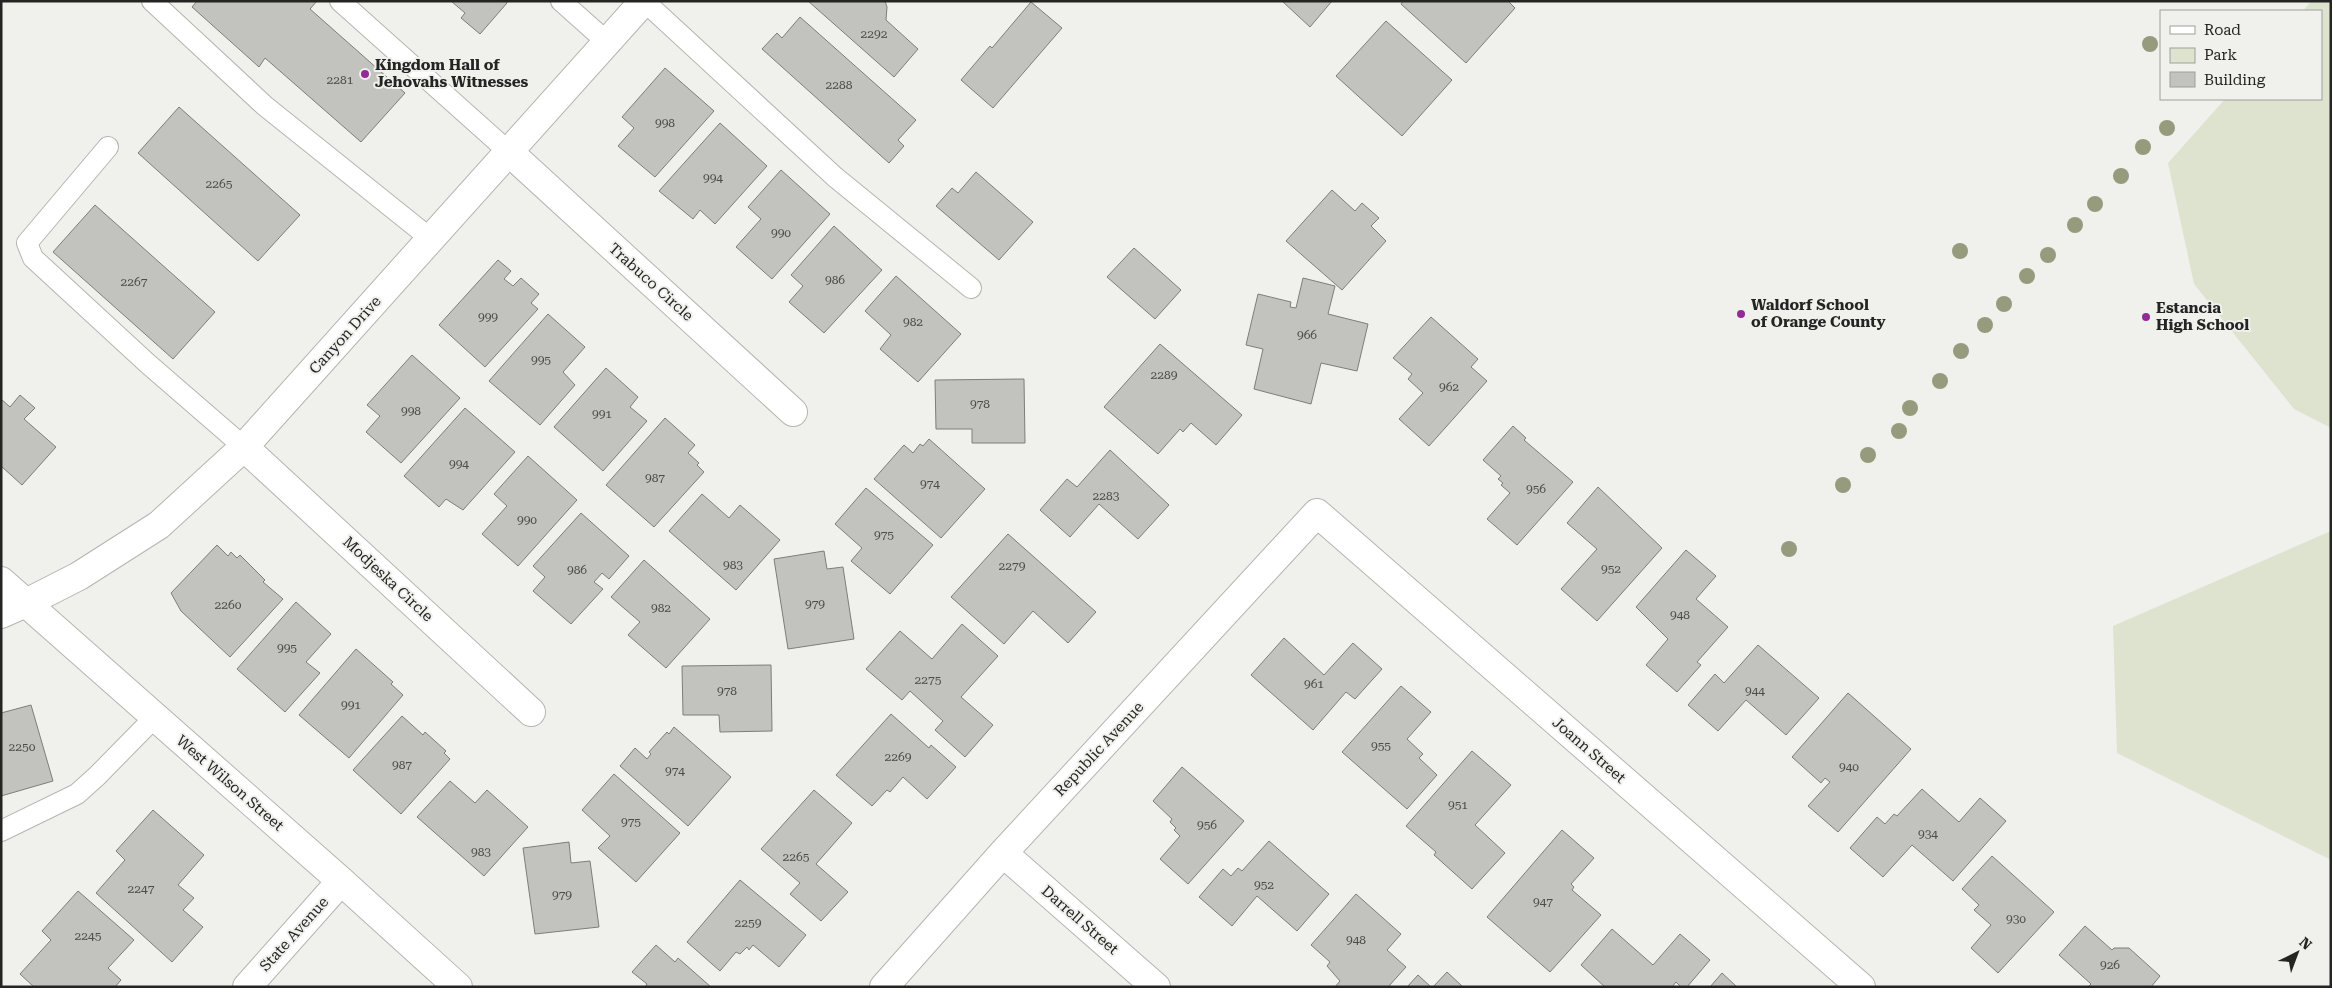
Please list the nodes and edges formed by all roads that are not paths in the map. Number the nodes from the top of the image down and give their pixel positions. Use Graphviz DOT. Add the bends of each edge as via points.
graph roads {
  1 [pos="152,1"];
  2 [pos="340,1"];
  3 [pos="561,1"];
  4 [pos="644,1"];
  5 [pos="607,42"];
  6 [pos="108,147"];
  7 [pos="508,152"];
  8 [pos="431,239"];
  9 [pos="971,288"];
  10 [pos="793,412"];
  11 [pos="244,447"];
  12 [pos="1317,513"];
  13 [pos="1,581"];
  14 [pos="26,603"];
  15 [pos="1,614"];
  16 [pos="531,712"];
  17 [pos="155,717"];
  18 [pos="1,831"];
  19 [pos="1004,853"];
  20 [pos="342,881"];
  21 [pos="247,987"];
  22 [pos="458,987"];
  23 [pos="884,987"];
  24 [pos="1156,987"];
  25 [pos="1861,987"];
  1 -- 8 [label="lane" via="265,106"];
  2 -- 7 [label="lane"];
  3 -- 5 [label="lane"];
  4 -- 5 [label="street, Canyon Drive"];
  4 -- 9 [label="lane" via="835,177"];
  5 -- 7 [label="street, Canyon Drive"];
  6 -- 11 [label="lane" via="27,243 33,258"];
  7 -- 8 [label="street, Canyon Drive"];
  7 -- 10 [label="street, Trabuco Circle"];
  8 -- 11 [label="street, Canyon Drive"];
  11 -- 14 [label="street, Canyon Drive" via="159,525 79,576"];
  11 -- 16 [label="street, Modjeska Circle"];
  12 -- 19 [label="street, Republic Avenue"];
  12 -- 25 [label="street, Joann Street"];
  13 -- 14 [label="street, West Wilson Street"];
  14 -- 15 [label="street, Canyon Drive"];
  14 -- 17 [label="street, West Wilson Street"];
  17 -- 18 [label="lane" via="77,794"];
  17 -- 20 [label="street, West Wilson Street"];
  19 -- 23 [label="street, Republic Avenue"];
  19 -- 24 [label="street, Darrell Street"];
  20 -- 21 [label="street, State Avenue"];
  20 -- 22 [label="street, West Wilson Street"];
}
